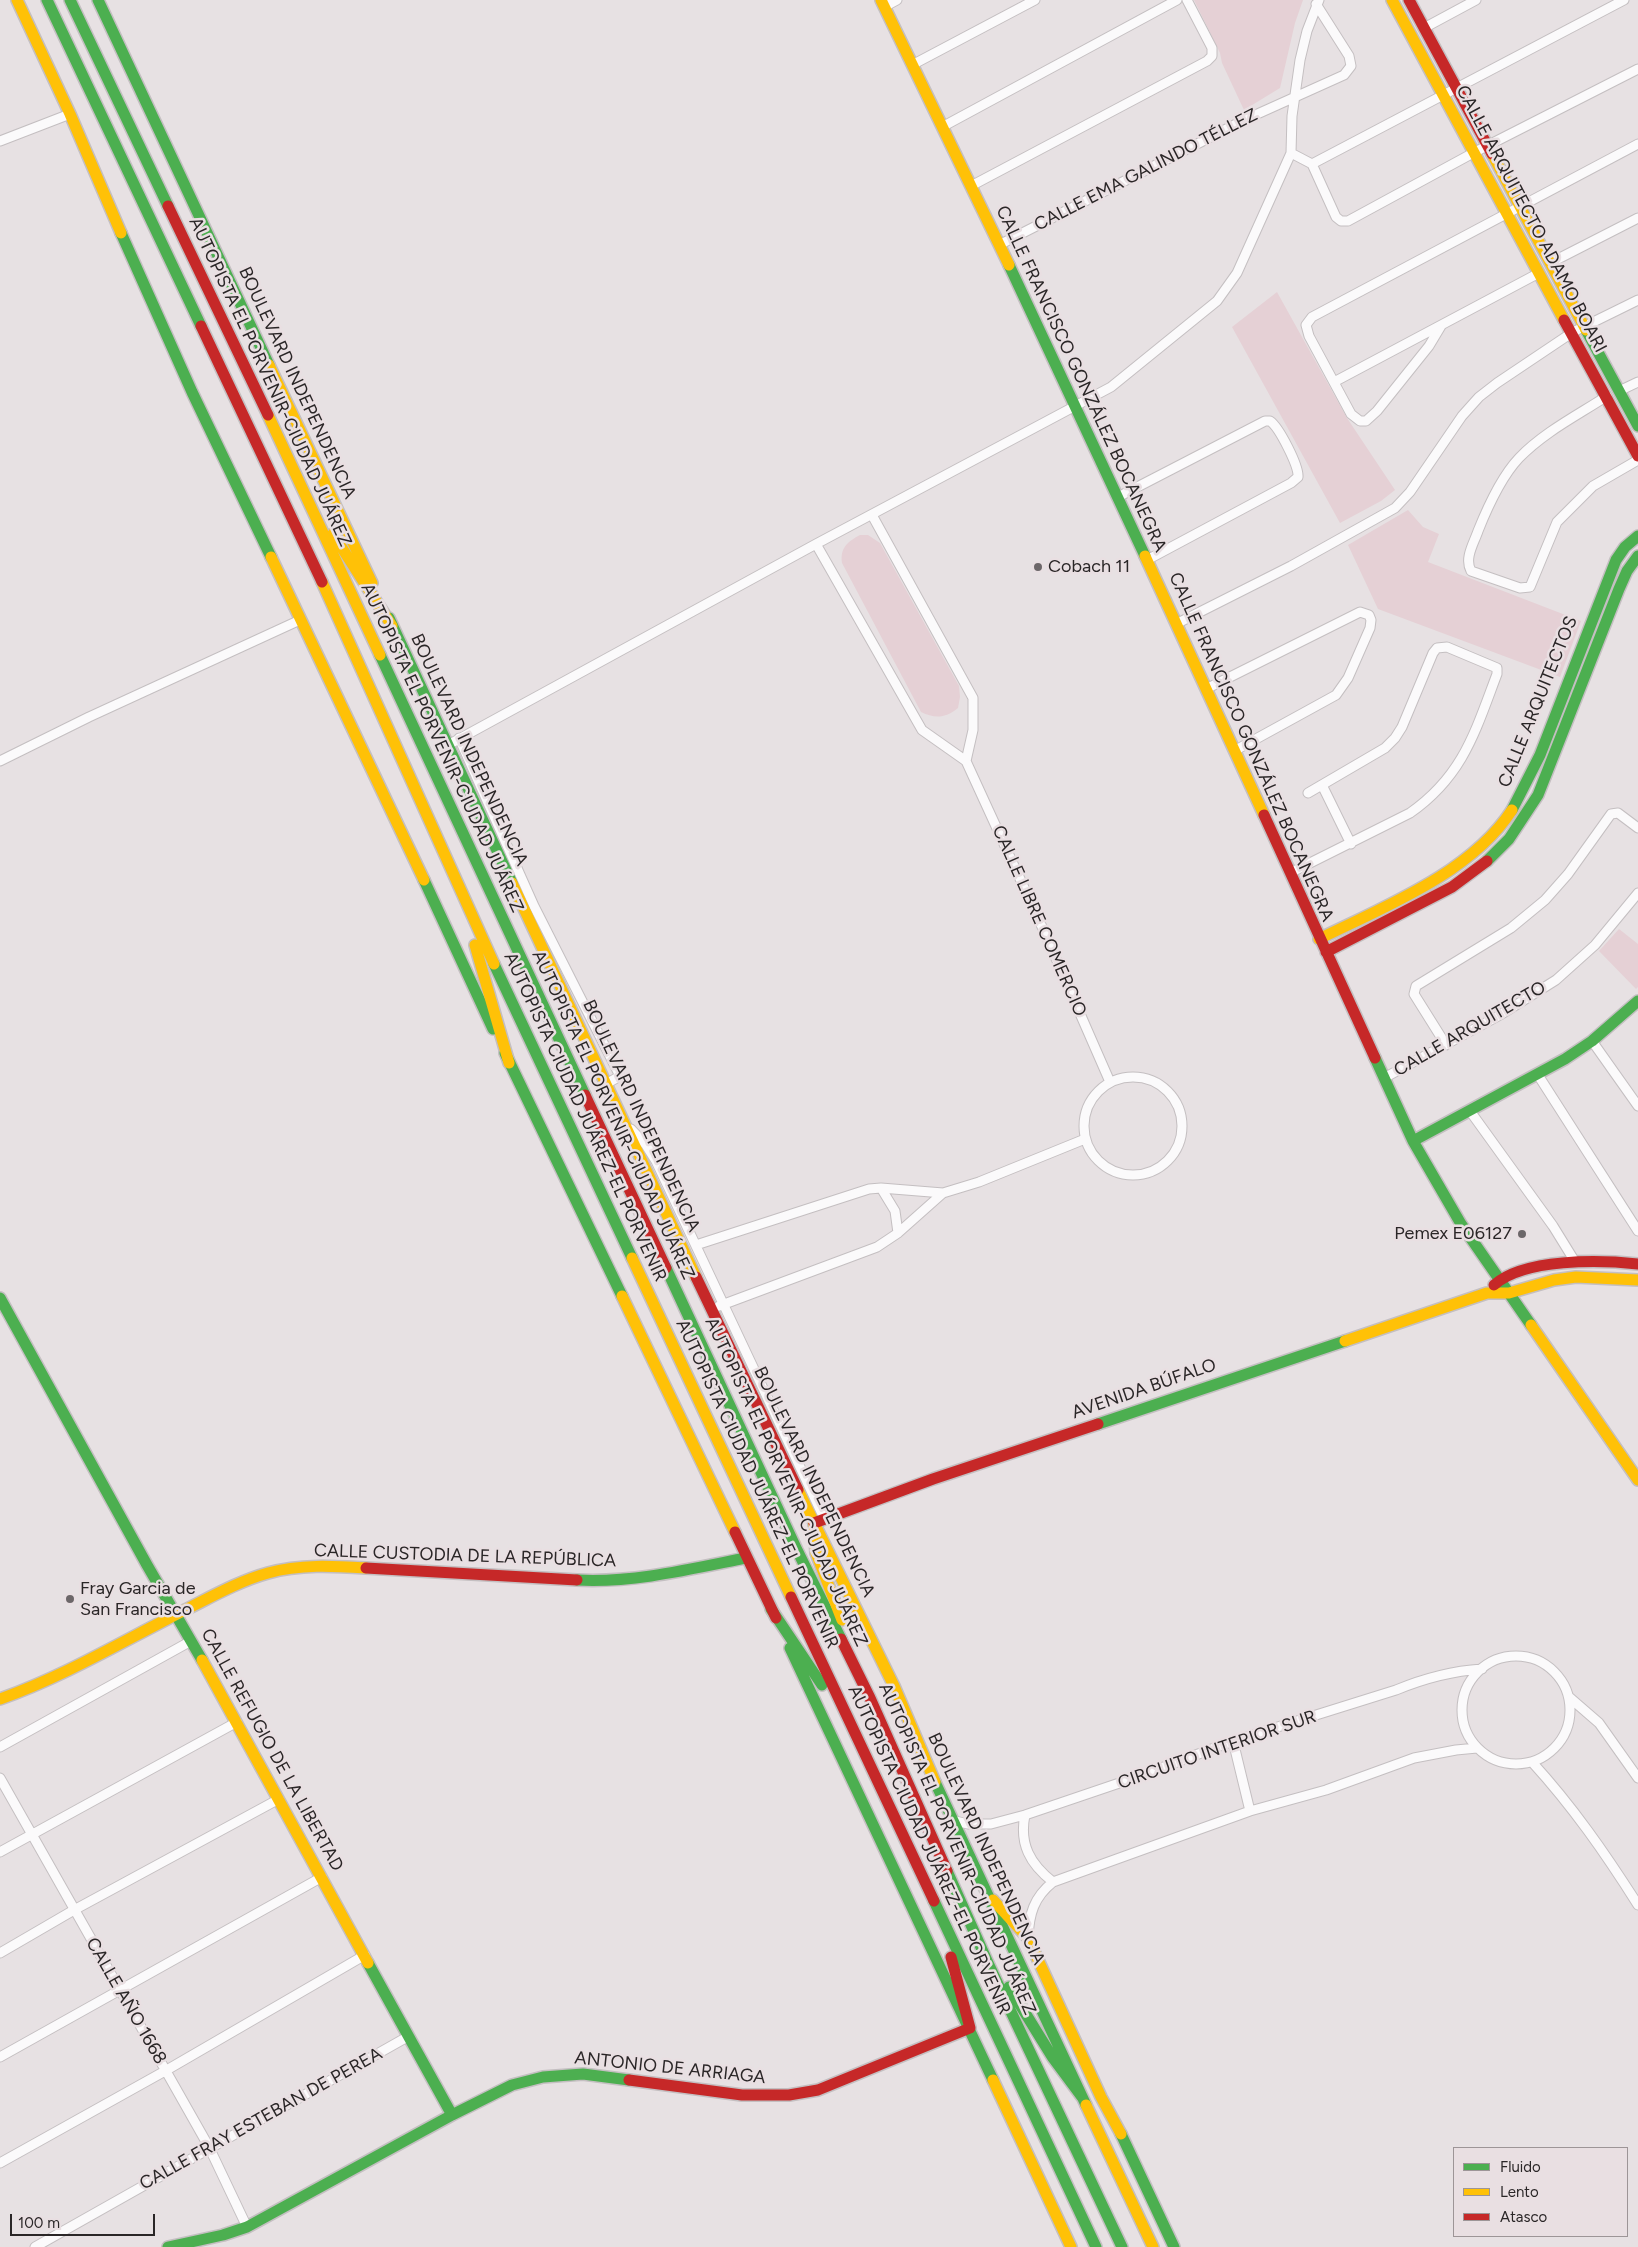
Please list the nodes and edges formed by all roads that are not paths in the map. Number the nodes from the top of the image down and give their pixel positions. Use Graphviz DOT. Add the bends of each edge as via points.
graph roads {
  1 [pos="17,0"];
  2 [pos="47,0"];
  3 [pos="70,0"];
  4 [pos="98,0"];
  5 [pos="898,0"];
  6 [pos="1035,0"];
  7 [pos="1177,0"];
  8 [pos="1187,0"];
  9 [pos="1392,0"];
  10 [pos="1409,0"];
  11 [pos="1476,0"];
  12 [pos="1624,0"];
  13 [pos="1318,2"];
  14 [pos="883,3"];
  15 [pos="1424,28"];
  16 [pos="912,65"];
  17 [pos="1638,70"];
  18 [pos="1456,88"];
  19 [pos="1444,94"];
  20 [pos="1294,96"];
  21 [pos="70,114"];
  22 [pos="942,127"];
  23 [pos="0,141"];
  24 [pos="1638,144"];
  25 [pos="1487,147"];
  26 [pos="1475,152"];
  27 [pos="1291,154"];
  28 [pos="1312,164"];
  29 [pos="971,186"];
  30 [pos="1519,207"];
  31 [pos="1507,213"];
  32 [pos="1638,218"];
  33 [pos="999,245"];
  34 [pos="1550,263"];
  35 [pos="1538,273"];
  36 [pos="1638,300"];
  37 [pos="1441,326"];
  38 [pos="1584,327"];
  39 [pos="1573,332"];
  40 [pos="1334,382"];
  41 [pos="1638,382"];
  42 [pos="1619,391"];
  43 [pos="1607,396"];
  44 [pos="1077,407"];
  45 [pos="1638,426"];
  46 [pos="1638,456"];
  47 [pos="1638,460"];
  48 [pos="297,477"];
  49 [pos="1118,498"];
  50 [pos="872,515"];
  51 [pos="1638,536"];
  52 [pos="816,544"];
  53 [pos="1638,556"];
  54 [pos="1147,560"];
  55 [pos="300,620"];
  56 [pos="1176,624"];
  57 [pos="392,626"];
  58 [pos="1580,648"];
  59 [pos="1594,653"];
  60 [pos="1206,689"];
  61 [pos="459,738"];
  62 [pos="448,745"];
  63 [pos="1234,752"];
  64 [pos="0,761"];
  65 [pos="966,761"];
  66 [pos="1322,786"];
  67 [pos="1308,793"];
  68 [pos="1638,828"];
  69 [pos="1351,844"];
  70 [pos="1484,844"];
  71 [pos="1493,856"];
  72 [pos="1290,874"];
  73 [pos="516,879"];
  74 [pos="460,892"];
  75 [pos="1638,893"];
  76 [pos="1319,939"];
  77 [pos="1326,952"];
  78 [pos="1638,1001"];
  79 [pos="1592,1041"];
  80 [pos="1446,1045"];
  81 [pos="510,1063"];
  82 [pos="1538,1075"];
  83 [pos="1384,1078"];
  84 [pos="1110,1082"];
  85 [pos="606,1084"];
  86 [pos="1638,1106"];
  87 [pos="1470,1111"];
  88 [pos="622,1120"];
  89 [pos="1085,1139"];
  90 [pos="1413,1141"];
  91 [pos="881,1188"];
  92 [pos="943,1193"];
  93 [pos="1638,1231"];
  94 [pos="898,1233"];
  95 [pos="696,1244"];
  96 [pos="1574,1260"];
  97 [pos="1638,1264"];
  98 [pos="707,1269"];
  99 [pos="695,1274"];
  100 [pos="1500,1279"];
  101 [pos="1638,1280"];
  102 [pos="1487,1293"];
  103 [pos="1509,1293"];
  104 [pos="0,1298"];
  105 [pos="724,1304"];
  106 [pos="711,1310"];
  107 [pos="797,1476"];
  108 [pos="1638,1478"];
  109 [pos="819,1520"];
  110 [pos="746,1558"];
  111 [pos="771,1609"];
  112 [pos="177,1614"];
  113 [pos="191,1641"];
  114 [pos="1482,1669"];
  115 [pos="1569,1697"];
  116 [pos="870,1698"];
  117 [pos="0,1699"];
  118 [pos="237,1722"];
  119 [pos="855,1733"];
  120 [pos="1233,1741"];
  121 [pos="0,1747"];
  122 [pos="1477,1748"];
  123 [pos="1532,1762"];
  124 [pos="0,1778"];
  125 [pos="1638,1778"];
  126 [pos="279,1799"];
  127 [pos="1250,1811"];
  128 [pos="1025,1815"];
  129 [pos="951,1820"];
  130 [pos="31,1834"];
  131 [pos="0,1852"];
  132 [pos="322,1877"];
  133 [pos="1053,1882"];
  134 [pos="986,1893"];
  135 [pos="1638,1905"];
  136 [pos="74,1910"];
  137 [pos="940,1914"];
  138 [pos="1028,1938"];
  139 [pos="0,1953"];
  140 [pos="364,1955"];
  141 [pos="988,1963"];
  142 [pos="118,1990"];
  143 [pos="970,2028"];
  144 [pos="410,2036"];
  145 [pos="0,2057"];
  146 [pos="165,2071"];
  147 [pos="1082,2097"];
  148 [pos="452,2115"];
  149 [pos="209,2147"];
  150 [pos="0,2162"];
  151 [pos="1145,2183"];
  152 [pos="247,2227"];
  153 [pos="34,2247"];
  154 [pos="168,2247"];
  155 [pos="1071,2247"];
  156 [pos="1096,2247"];
  157 [pos="1122,2247"];
  158 [pos="1153,2247"];
  159 [pos="1165,2247"];
  160 [pos="1174,2247"];
  1 -- 21 [label="main road"];
  2 -- 74 [label="main road, AUTOPISTA CIUDAD JUÁREZ-EL PORVENIR" via="342,624"];
  3 -- 48 [label="main road, AUTOPISTA EL PORVENIR-CIUDAD JUÁREZ"];
  4 -- 57 [label="main road, BOULEVARD INDEPENDENCIA"];
  5 -- 14 [label="street"];
  6 -- 16 [label="street"];
  7 -- 22 [label="street"];
  8 -- 29 [label="street" via="1212,48 1212,56 1207,61"];
  9 -- 19 [label="main road, CALLE ARQUITECTO ADAMO BOARI"];
  10 -- 15 [label="main road, CALLE ARQUITECTO ADAMO BOARI"];
  11 -- 15 [label="street"];
  12 -- 18 [label="street"];
  13 -- 20 [label="street" via="1300,60"];
  13 -- 20 [label="street, CALLE EMA GALINDO TÉLLEZ" via="1349,56 1351,66 1344,75"];
  14 -- 16 [label="main road, CALLE FRANCISCO GONZÁLEZ BOCANEGRA"];
  15 -- 18 [label="main road, CALLE ARQUITECTO ADAMO BOARI"];
  16 -- 22 [label="main road, CALLE FRANCISCO GONZÁLEZ BOCANEGRA"];
  17 -- 25 [label="street"];
  18 -- 19 [label="street"];
  18 -- 25 [label="main road, CALLE ARQUITECTO ADAMO BOARI"];
  19 -- 26 [label="main road, CALLE ARQUITECTO ADAMO BOARI"];
  19 -- 28 [label="street"];
  20 -- 27 [label="street"];
  20 -- 33 [label="street, CALLE EMA GALINDO TÉLLEZ"];
  21 -- 23 [label="street"];
  21 -- 55 [label="main road" via="146,292"];
  22 -- 29 [label="main road, CALLE FRANCISCO GONZÁLEZ BOCANEGRA"];
  24 -- 30 [label="street"];
  25 -- 26 [label="street"];
  25 -- 30 [label="main road, CALLE ARQUITECTO ADAMO BOARI"];
  26 -- 28 [label="street" via="1348,221 1336,217"];
  26 -- 31 [label="main road, CALLE ARQUITECTO ADAMO BOARI"];
  27 -- 28 [label="street"];
  27 -- 44 [label="street" via="1237,273 1217,301 1122,380"];
  29 -- 33 [label="main road, CALLE FRANCISCO GONZÁLEZ BOCANEGRA"];
  30 -- 31 [label="street"];
  30 -- 34 [label="main road, CALLE ARQUITECTO ADAMO BOARI"];
  31 -- 35 [label="main road, CALLE ARQUITECTO ADAMO BOARI"];
  31 -- 40 [label="street" via="1312,316 1306,325 1309,336"];
  32 -- 34 [label="street"];
  33 -- 44 [label="main road, CALLE FRANCISCO GONZÁLEZ BOCANEGRA"];
  34 -- 38 [label="main road, CALLE ARQUITECTO ADAMO BOARI"];
  35 -- 37 [label="street"];
  35 -- 39 [label="main road, CALLE ARQUITECTO ADAMO BOARI"];
  36 -- 38 [label="street"];
  37 -- 40 [label="street"];
  37 -- 40 [label="street" via="1429,346 1366,421 1360,421 1351,414"];
  38 -- 39 [label="street"];
  38 -- 42 [label="main road, CALLE ARQUITECTO ADAMO BOARI"];
  39 -- 43 [label="main road, CALLE ARQUITECTO ADAMO BOARI"];
  39 -- 56 [label="street" via="1479,397 1395,508 1291,566"];
  41 -- 42 [label="street"];
  42 -- 45 [label="main road, CALLE ARQUITECTO ADAMO BOARI"];
  43 -- 46 [label="main road, CALLE ARQUITECTO ADAMO BOARI"];
  43 -- 47 [label="street" via="1553,430 1519,458 1484,516 1469,566 1474,573 1526,589 1533,583 1558,522 1593,486"];
  44 -- 49 [label="main road, CALLE FRANCISCO GONZÁLEZ BOCANEGRA"];
  44 -- 50 [label="street"];
  48 -- 57 [label="main road"];
  48 -- 116 [label="main road, AUTOPISTA EL PORVENIR-CIUDAD JUÁREZ" via="797,1550"];
  49 -- 54 [label="main road, CALLE FRANCISCO GONZÁLEZ BOCANEGRA"];
  49 -- 54 [label="street" via="1270,421 1298,468 1298,476 1291,483"];
  50 -- 52 [label="street"];
  50 -- 65 [label="street" via="973,698 973,730"];
  51 -- 58 [label="main road, CALLE ARQUITECTOS" via="1616,560"];
  52 -- 61 [label="street"];
  52 -- 65 [label="street" via="922,730"];
  53 -- 59 [label="main road, CALLE ARQUITECTOS" via="1627,570"];
  54 -- 56 [label="main road, CALLE FRANCISCO GONZÁLEZ BOCANEGRA"];
  55 -- 64 [label="street"];
  55 -- 81 [label="main road"];
  56 -- 60 [label="main road, CALLE FRANCISCO GONZÁLEZ BOCANEGRA"];
  57 -- 62 [label="main road, BOULEVARD INDEPENDENCIA"];
  58 -- 59 [label="main road"];
  58 -- 70 [label="main road, CALLE ARQUITECTOS" via="1544,746 1523,792"];
  59 -- 71 [label="main road, CALLE ARQUITECTOS" via="1538,795 1522,822"];
  60 -- 63 [label="main road, CALLE FRANCISCO GONZÁLEZ BOCANEGRA"];
  60 -- 63 [label="street" via="1332,624 1360,612 1369,615 1370,628 1348,678 1336,695"];
  61 -- 62 [label="street"];
  61 -- 73 [label="street"];
  62 -- 73 [label="main road, BOULEVARD INDEPENDENCIA"];
  63 -- 72 [label="main road, CALLE FRANCISCO GONZÁLEZ BOCANEGRA"];
  65 -- 84 [label="street, CALLE LIBRE COMERCIO"];
  66 -- 67 [label="street"];
  66 -- 69 [label="street"];
  66 -- 69 [label="street" via="1385,748 1395,738 1433,653 1440,646 1497,668 1469,747 1446,781 1410,813"];
  68 -- 80 [label="street" via="1622,815 1614,813 1545,900 1511,928 1416,986 1414,994"];
  69 -- 72 [label="street"];
  70 -- 71 [label="main road"];
  70 -- 76 [label="main road, CALLE ARQUITECTOS" via="1423,885"];
  71 -- 77 [label="main road, CALLE ARQUITECTOS" via="1439,895"];
  72 -- 76 [label="main road, CALLE FRANCISCO GONZÁLEZ BOCANEGRA"];
  73 -- 85 [label="main road, BOULEVARD INDEPENDENCIA"];
  73 -- 85 [label="street" via="620,1076"];
  74 -- 81 [label="main road"];
  74 -- 119 [label="main road, AUTOPISTA CIUDAD JUÁREZ-EL PORVENIR"];
  75 -- 80 [label="street, CALLE ARQUITECTO" via="1595,945 1556,980"];
  76 -- 77 [label="main road, CALLE FRANCISCO GONZÁLEZ BOCANEGRA"];
  77 -- 83 [label="main road, CALLE FRANCISCO GONZÁLEZ BOCANEGRA"];
  78 -- 79 [label="main road"];
  79 -- 82 [label="main road"];
  79 -- 86 [label="street"];
  80 -- 83 [label="street, CALLE ARQUITECTO"];
  81 -- 110 [label="main road"];
  82 -- 87 [label="main road"];
  82 -- 93 [label="street"];
  83 -- 90 [label="main road, CALLE FRANCISCO GONZÁLEZ BOCANEGRA"];
  84 -- 89 [label="street" via="1096,1092 1087,1107"];
  84 -- 89 [label="street" via="1135,1076 1166,1089 1176,1102 1182,1119 1178,1145 1161,1166 1134,1175 1104,1166"];
  85 -- 88 [label="main road, BOULEVARD INDEPENDENCIA"];
  87 -- 90 [label="main road"];
  87 -- 96 [label="street"];
  88 -- 95 [label="street" via="646,1145 656,1161"];
  88 -- 99 [label="main road, BOULEVARD INDEPENDENCIA"];
  89 -- 92 [label="street" via="979,1182"];
  90 -- 100 [label="main road, CALLE FRANCISCO GONZÁLEZ BOCANEGRA" via="1461,1224"];
  91 -- 92 [label="street"];
  91 -- 94 [label="street" via="895,1211"];
  91 -- 95 [label="street" via="841,1197"];
  92 -- 94 [label="street"];
  94 -- 105 [label="street" via="870,1250"];
  95 -- 98 [label="street"];
  96 -- 97 [label="main road"];
  96 -- 100 [label="main road"];
  98 -- 99 [label="street"];
  98 -- 105 [label="street"];
  99 -- 106 [label="main road, BOULEVARD INDEPENDENCIA"];
  100 -- 102 [label="main road, AVENIDA BÚFALO"];
  100 -- 103 [label="main road, CALLE FRANCISCO GONZÁLEZ BOCANEGRA"];
  101 -- 103 [label="main road, AVENIDA BÚFALO" via="1576,1277"];
  102 -- 103 [label="main road, AVENIDA BÚFALO"];
  102 -- 109 [label="main road, AVENIDA BÚFALO"];
  103 -- 108 [label="main road, CALLE FRANCISCO GONZÁLEZ BOCANEGRA"];
  104 -- 112 [label="main road, CALLE REFUGIO DE LA LIBERTAD"];
  105 -- 106 [label="street"];
  105 -- 107 [label="street"];
  106 -- 107 [label="main road, BOULEVARD INDEPENDENCIA"];
  107 -- 109 [label="main road, BOULEVARD INDEPENDENCIA"];
  109 -- 116 [label="main road" via="816,1553"];
  109 -- 129 [label="main road, BOULEVARD INDEPENDENCIA"];
  110 -- 111 [label="main road"];
  110 -- 112 [label="main road, CALLE CUSTODIA DE LA REPÚBLICA" via="677,1572 598,1581 306,1567 251,1578"];
  111 -- 119 [label="main road"];
  111 -- 143 [label="main road"];
  112 -- 113 [label="main road, CALLE REFUGIO DE LA LIBERTAD"];
  112 -- 117 [label="main road, CALLE CUSTODIA DE LA REPÚBLICA" via="83,1664"];
  113 -- 118 [label="main road, CALLE REFUGIO DE LA LIBERTAD"];
  113 -- 121 [label="street"];
  114 -- 115 [label="street" via="1504,1658 1527,1658 1540,1662 1559,1676"];
  114 -- 120 [label="street, CIRCUITO INTERIOR SUR" via="1453,1671"];
  114 -- 122 [label="street" via="1468,1686 1462,1708 1468,1736"];
  115 -- 123 [label="street" via="1565,1732 1551,1750"];
  115 -- 125 [label="street" via="1599,1723"];
  116 -- 141 [label="main road, AUTOPISTA EL PORVENIR-CIUDAD JUÁREZ"];
  118 -- 126 [label="main road, CALLE REFUGIO DE LA LIBERTAD"];
  118 -- 130 [label="street"];
  119 -- 137 [label="main road, AUTOPISTA CIUDAD JUÁREZ-EL PORVENIR"];
  120 -- 127 [label="street"];
  120 -- 128 [label="street, CIRCUITO INTERIOR SUR"];
  122 -- 123 [label="street" via="1502,1763"];
  122 -- 127 [label="street" via="1414,1758 1326,1790"];
  123 -- 135 [label="street" via="1602,1847"];
  124 -- 130 [label="street, CALLE AÑO 1668"];
  126 -- 132 [label="main road, CALLE REFUGIO DE LA LIBERTAD"];
  126 -- 136 [label="street"];
  127 -- 133 [label="street"];
  128 -- 129 [label="street, CIRCUITO INTERIOR SUR" via="991,1824"];
  128 -- 133 [label="street" via="1023,1835 1029,1858"];
  129 -- 134 [label="main road, BOULEVARD INDEPENDENCIA"];
  130 -- 131 [label="street"];
  130 -- 136 [label="street, CALLE AÑO 1668"];
  132 -- 140 [label="main road, CALLE REFUGIO DE LA LIBERTAD"];
  132 -- 142 [label="street"];
  133 -- 138 [label="street" via="1035,1902"];
  134 -- 138 [label="main road"];
  134 -- 147 [label="main road, BOULEVARD INDEPENDENCIA"];
  136 -- 139 [label="street"];
  136 -- 142 [label="street, CALLE AÑO 1668"];
  137 -- 143 [label="main road"];
  137 -- 156 [label="main road, AUTOPISTA CIUDAD JUÁREZ-EL PORVENIR"];
  138 -- 151 [label="main road" via="1101,2097"];
  140 -- 144 [label="main road, CALLE REFUGIO DE LA LIBERTAD"];
  140 -- 146 [label="street"];
  141 -- 147 [label="main road" via="1007,1983 1053,2058"];
  141 -- 157 [label="main road, AUTOPISTA EL PORVENIR-CIUDAD JUÁREZ"];
  142 -- 145 [label="street"];
  142 -- 146 [label="street, CALLE AÑO 1668"];
  143 -- 148 [label="main road, ANTONIO DE ARRIAGA" via="844,2080 803,2093 742,2095 562,2074 512,2085"];
  143 -- 155 [label="main road"];
  144 -- 148 [label="main road, CALLE REFUGIO DE LA LIBERTAD"];
  144 -- 149 [label="street, CALLE FRAY ESTEBAN DE PEREA"];
  146 -- 149 [label="street, CALLE AÑO 1668"];
  146 -- 150 [label="street"];
  147 -- 158 [label="main road, BOULEVARD INDEPENDENCIA"];
  148 -- 152 [label="main road, ANTONIO DE ARRIAGA"];
  149 -- 152 [label="street, CALLE AÑO 1668"];
  149 -- 153 [label="street, CALLE FRAY ESTEBAN DE PEREA"];
  151 -- 159 [label="main road"];
  151 -- 160 [label="main road"];
  152 -- 154 [label="main road, ANTONIO DE ARRIAGA"];
}
